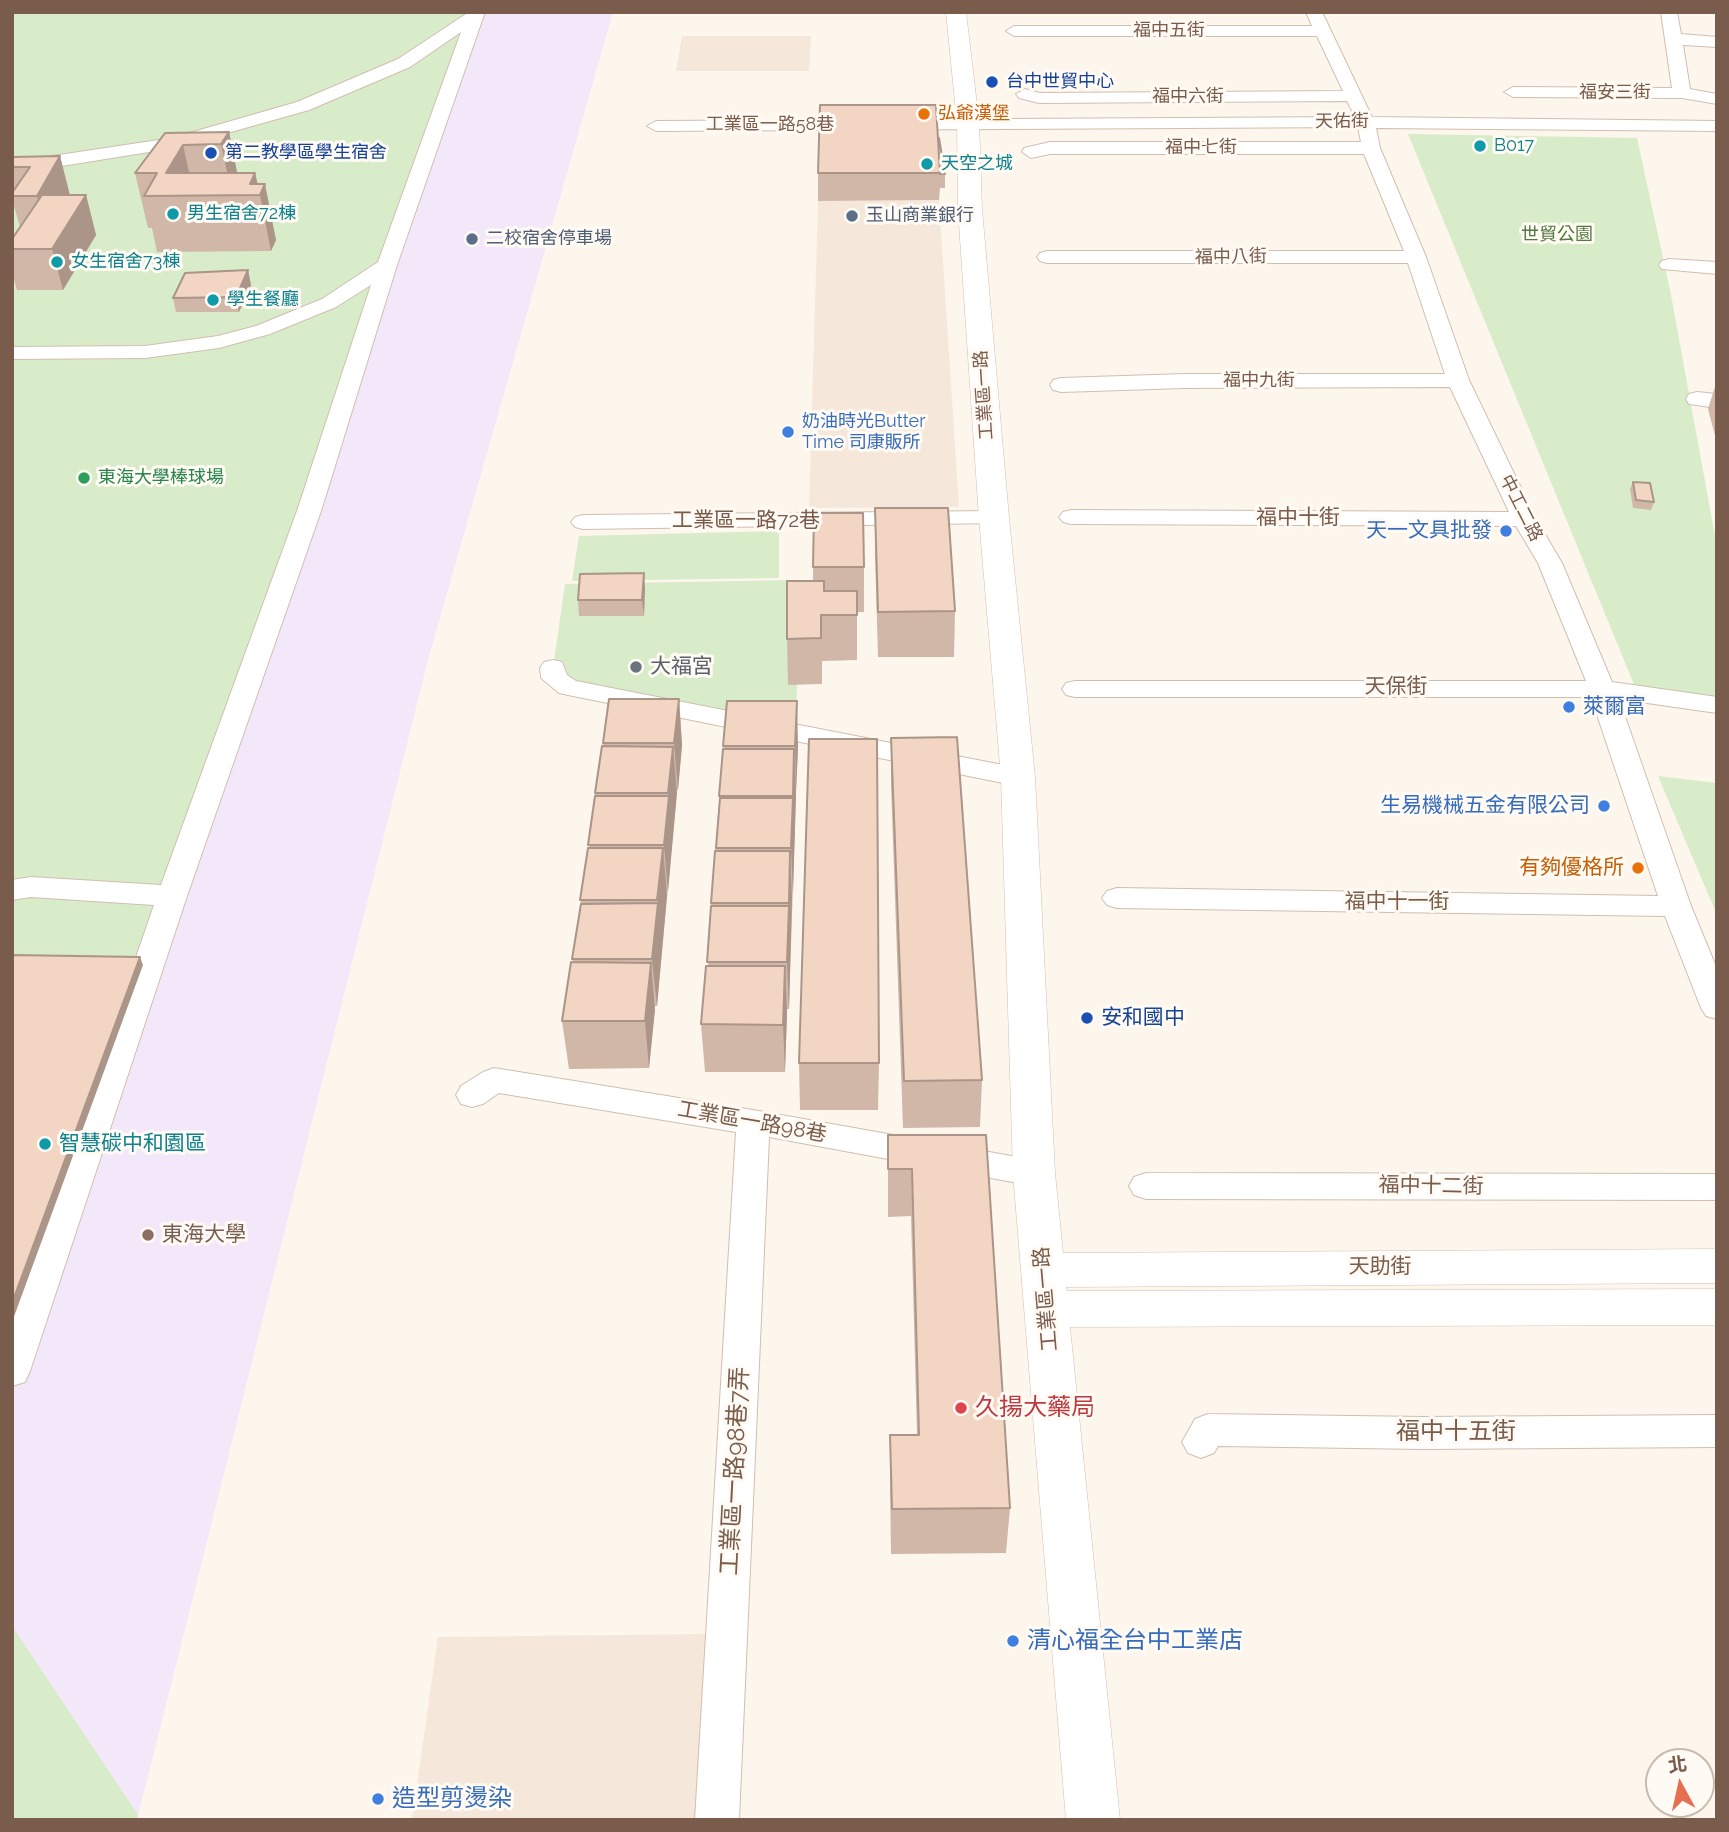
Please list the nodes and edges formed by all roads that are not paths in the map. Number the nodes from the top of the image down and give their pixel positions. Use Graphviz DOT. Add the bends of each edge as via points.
graph roads {
  1 [pos="956,12"];
  2 [pos="1669,12"];
  3 [pos="476,14"];
  4 [pos="1319,22"];
  5 [pos="1014,31"];
  6 [pos="1675,39"];
  7 [pos="1717,42"];
  8 [pos="1513,92"];
  9 [pos="1682,93"];
  10 [pos="1025,94"];
  11 [pos="1352,96"];
  12 [pos="1717,99"];
  13 [pos="968,122"];
  14 [pos="1366,122"];
  15 [pos="656,125"];
  16 [pos="1717,126"];
  17 [pos="1653,144"];
  18 [pos="1690,144"];
  19 [pos="1371,148"];
  20 [pos="1031,152"];
  21 [pos="12,168"];
  22 [pos="1047,257"];
  23 [pos="1416,257"];
  24 [pos="387,265"];
  25 [pos="1669,265"];
  26 [pos="1717,268"];
  27 [pos="12,353"];
  28 [pos="1458,380"];
  29 [pos="1061,385"];
  30 [pos="1071,517"];
  31 [pos="994,518"];
  32 [pos="1524,519"];
  33 [pos="583,522"];
  34 [pos="553,668"];
  35 [pos="1075,689"];
  36 [pos="1602,689"];
  37 [pos="1717,705"];
  38 [pos="1018,778"];
  39 [pos="12,890"];
  40 [pos="172,896"];
  41 [pos="1117,898"];
  42 [pos="1676,906"];
  43 [pos="1717,1008"];
  44 [pos="472,1095"];
  45 [pos="753,1122"];
  46 [pos="1034,1174"];
  47 [pos="1146,1186"];
  48 [pos="1717,1186"];
  49 [pos="1717,1266"];
  50 [pos="1045,1289"];
  51 [pos="1717,1307"];
  52 [pos="12,1371"];
  53 [pos="1717,1431"];
  54 [pos="1201,1442"];
  55 [pos="718,1820"];
  56 [pos="1093,1820"];
  1 -- 13 [label="street, 工業區一路"];
  2 -- 6 [label="street"];
  3 -- 21 [label="street" via="404,63 303,106 174,144"];
  3 -- 24 [label="street"];
  4 -- 5 [label="street, 福中五街"];
  4 -- 11 [label="street, 中工二路"];
  6 -- 7 [label="street"];
  6 -- 9 [label="street"];
  8 -- 9 [label="street, 福安三街"];
  9 -- 12 [label="street, 福安三街"];
  10 -- 11 [label="street, 福中六街" via="1040,98"];
  11 -- 14 [label="street, 中工二路"];
  13 -- 14 [label="street, 天佑街"];
  13 -- 15 [label="street, 工業區一路58巷"];
  13 -- 31 [label="street, 工業區一路" via="971,223"];
  14 -- 16 [label="street, 天佑街"];
  14 -- 19 [label="street, 中工二路"];
  17 -- 18 [label="street"];
  19 -- 20 [label="street, 福中七街"];
  19 -- 23 [label="street, 中工二路"];
  22 -- 23 [label="street, 福中八街"];
  23 -- 28 [label="street, 中工二路"];
  24 -- 27 [label="street" via="329,303 219,342 145,352"];
  24 -- 40 [label="street" via="310,508"];
  25 -- 26 [label="street"];
  28 -- 29 [label="street, 福中九街"];
  28 -- 32 [label="street, 中工二路"];
  30 -- 32 [label="street, 福中十街"];
  31 -- 33 [label="street, 工業區一路72巷"];
  31 -- 38 [label="street, 工業區一路"];
  32 -- 36 [label="street, 中工二路" via="1550,563"];
  34 -- 38 [label="street" via="554,678 568,687"];
  35 -- 36 [label="street, 天保街"];
  36 -- 37 [label="street, 天保街"];
  36 -- 42 [label="street, 中工二路"];
  38 -- 46 [label="street, 工業區一路"];
  39 -- 40 [label="street" via="35,887"];
  40 -- 52 [label="street"];
  41 -- 42 [label="street, 福中十一街"];
  42 -- 43 [label="street, 中工二路"];
  44 -- 45 [label="street, 工業區一路98巷" via="494,1080"];
  45 -- 46 [label="street, 工業區一路98巷"];
  45 -- 55 [label="street, 工業區一路98巷7弄"];
  46 -- 50 [label="street, 工業區一路"];
  47 -- 48 [label="street, 福中十二街"];
  49 -- 50 [label="street, 天助街"];
  50 -- 51 [label="street, 天助街"];
  50 -- 56 [label="street, 工業區一路"];
  53 -- 54 [label="street, 福中十五街" via="1208,1430"];
}
